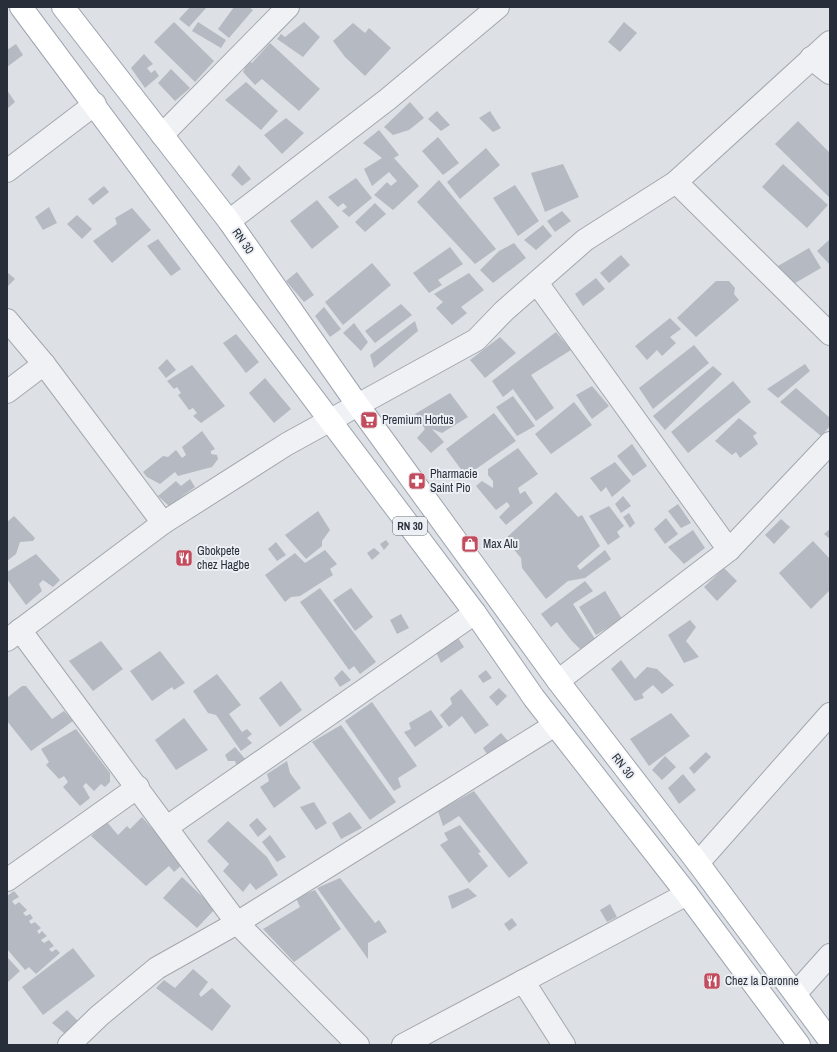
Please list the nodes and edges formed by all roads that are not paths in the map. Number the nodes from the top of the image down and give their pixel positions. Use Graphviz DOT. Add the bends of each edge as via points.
graph roads {
  1 [pos="21,7"];
  2 [pos="63,7"];
  3 [pos="288,7"];
  4 [pos="498,7"];
  5 [pos="830,42"];
  6 [pos="811,58"];
  7 [pos="830,73"];
  8 [pos="95,104"];
  9 [pos="162,135"];
  10 [pos="7,171"];
  11 [pos="676,182"];
  12 [pos="229,221"];
  13 [pos="537,283"];
  14 [pos="7,320"];
  15 [pos="830,334"];
  16 [pos="44,364"];
  17 [pos="7,392"];
  18 [pos="358,404"];
  19 [pos="331,420"];
  20 [pos="830,443"];
  21 [pos="163,523"];
  22 [pos="728,550"];
  23 [pos="475,612"];
  24 [pos="14,635"];
  25 [pos="558,681"];
  26 [pos="830,714"];
  27 [pos="555,725"];
  28 [pos="138,787"];
  29 [pos="167,827"];
  30 [pos="698,863"];
  31 [pos="7,880"];
  32 [pos="687,894"];
  33 [pos="237,923"];
  34 [pos="830,955"];
  35 [pos="523,982"];
  36 [pos="796,993"];
  37 [pos="830,1041"];
  38 [pos="69,1045"];
  39 [pos="358,1045"];
  40 [pos="403,1045"];
  41 [pos="564,1045"];
  42 [pos="799,1045"];
  1 -- 8 [label="main road, RN 30"];
  2 -- 9 [label="main road, RN 30 / RN 30"];
  3 -- 9 [label="street"];
  4 -- 12 [label="street" via="388,100"];
  5 -- 6 [label="street"];
  6 -- 7 [label="street"];
  6 -- 11 [label="street"];
  8 -- 10 [label="street"];
  8 -- 19 [label="main road, RN 30" via="225,282"];
  9 -- 12 [label="main road, RN 30 / RN 30"];
  11 -- 13 [label="street" via="585,240"];
  11 -- 15 [label="street"];
  12 -- 18 [label="main road, RN 30 / RN 30"];
  13 -- 18 [label="street" via="504,311 476,340"];
  13 -- 22 [label="street"];
  14 -- 16 [label="street"];
  16 -- 17 [label="street"];
  16 -- 21 [label="street"];
  18 -- 19 [label="street"];
  18 -- 25 [label="main road, RN 30 / RN 30"];
  19 -- 21 [label="street" via="287,444"];
  19 -- 23 [label="main road, RN 30"];
  20 -- 22 [label="street"];
  21 -- 24 [label="street"];
  22 -- 25 [label="street"];
  23 -- 27 [label="main road, RN 30"];
  23 -- 29 [label="street"];
  24 -- 28 [label="street"];
  25 -- 30 [label="main road, RN 30 / RN 30"];
  26 -- 30 [label="street"];
  27 -- 32 [label="main road, RN 30"];
  27 -- 33 [label="street"];
  28 -- 29 [label="street"];
  28 -- 31 [label="street"];
  29 -- 33 [label="street"];
  30 -- 36 [label="main road, RN 30 / RN 30"];
  32 -- 35 [label="street"];
  32 -- 42 [label="main road, RN 30"];
  33 -- 38 [label="street" via="157,968 99,1016"];
  33 -- 39 [label="street"];
  34 -- 36 [label="street"];
  35 -- 40 [label="street"];
  35 -- 41 [label="street"];
  36 -- 37 [label="main road, RN 30 / RN 30"];
}
